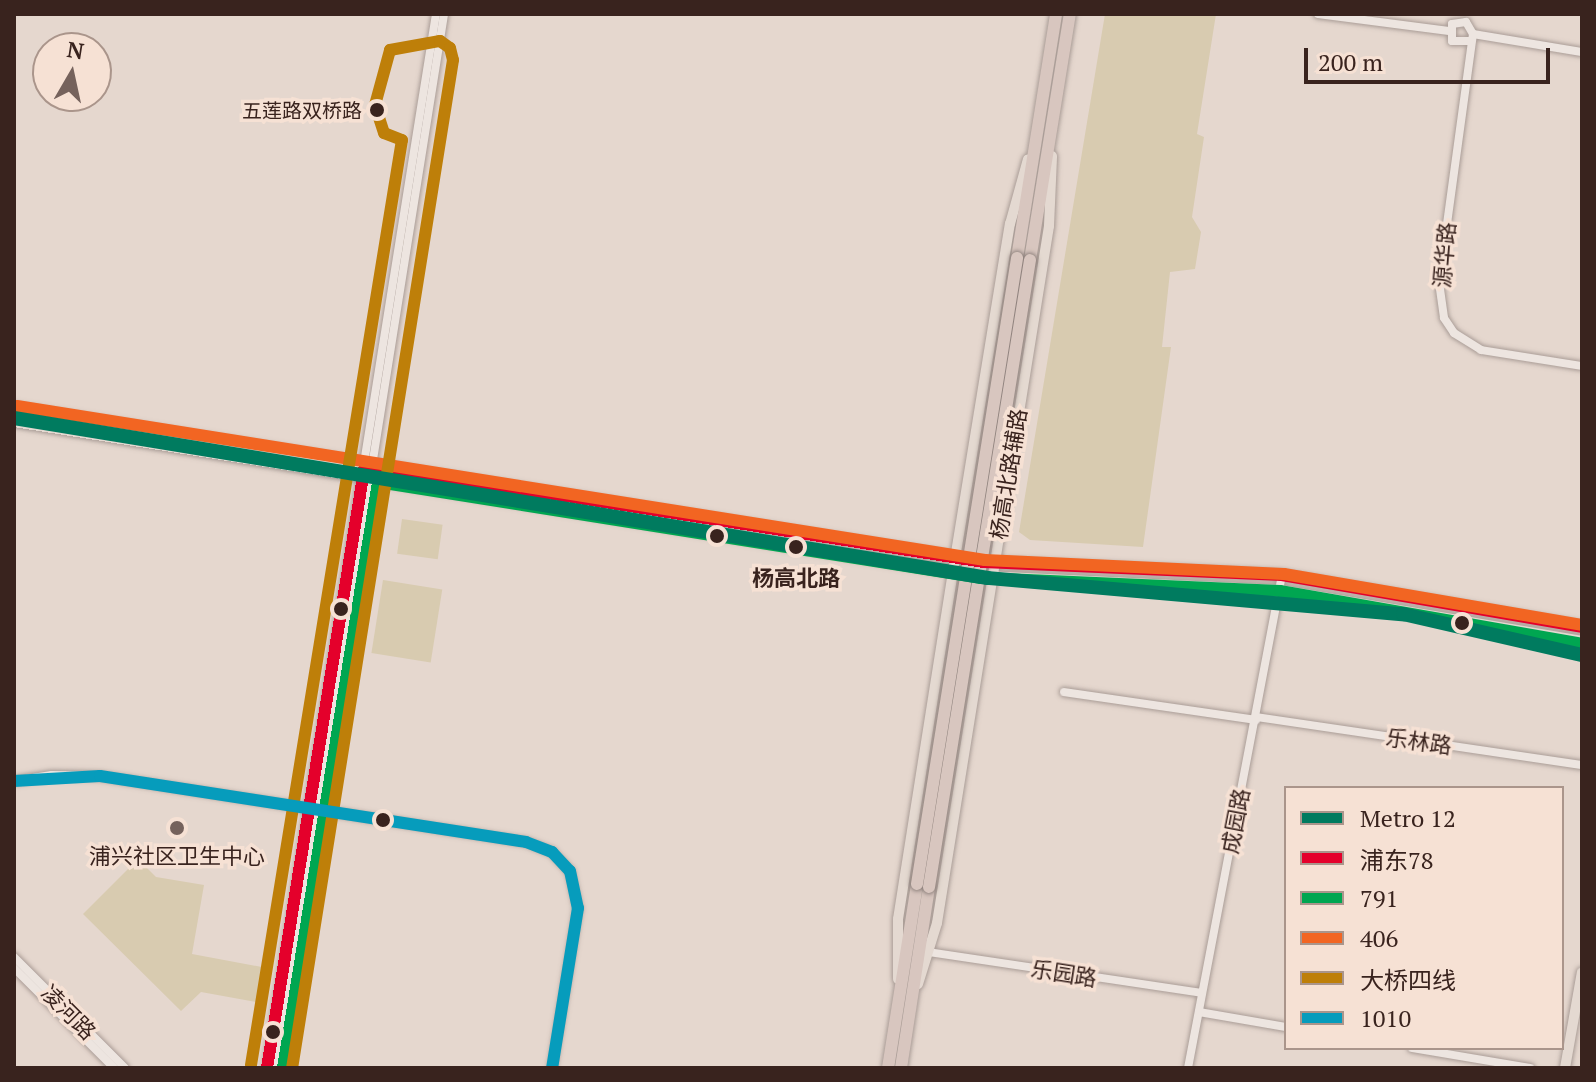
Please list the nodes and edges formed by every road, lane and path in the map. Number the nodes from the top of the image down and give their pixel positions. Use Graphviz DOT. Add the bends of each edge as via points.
graph roads {
  1 [pos="436,14"];
  2 [pos="444,14"];
  3 [pos="1056,14"];
  4 [pos="1070,14"];
  5 [pos="1318,14"];
  6 [pos="1473,14"];
  7 [pos="1449,31"];
  8 [pos="1471,34"];
  9 [pos="1582,52"];
  10 [pos="1039,122"];
  11 [pos="1053,124"];
  12 [pos="1024,259"];
  13 [pos="1582,366"];
  14 [pos="14,408"];
  15 [pos="14,422"];
  16 [pos="369,465"];
  17 [pos="367,478"];
  18 [pos="956,557"];
  19 [pos="994,562"];
  20 [pos="953,571"];
  21 [pos="1282,575"];
  22 [pos="992,577"];
  23 [pos="1281,590"];
  24 [pos="1582,627"];
  25 [pos="1582,641"];
  26 [pos="1064,692"];
  27 [pos="1256,718"];
  28 [pos="1582,765"];
  29 [pos="14,781"];
  30 [pos="314,809"];
  31 [pos="928,952"];
  32 [pos="14,957"];
  33 [pos="14,968"];
  34 [pos="1582,972"];
  35 [pos="1201,993"];
  36 [pos="904,1008"];
  37 [pos="1199,1012"];
  38 [pos="1284,1027"];
  39 [pos="1424,1050"];
  40 [pos="114,1068"];
  41 [pos="125,1068"];
  42 [pos="267,1068"];
  43 [pos="276,1068"];
  44 [pos="552,1068"];
  45 [pos="888,1068"];
  46 [pos="901,1068"];
  47 [pos="1188,1068"];
  48 [pos="1530,1068"];
  49 [pos="1565,1068"];
  1 -- 16 [label="street"];
  2 -- 16 [label="street"];
  3 -- 10 [label="highway"];
  4 -- 11 [label="highway"];
  5 -- 7 [label="street"];
  6 -- 8 [label="street, 源华路"];
  7 -- 8 [label="street" via="1455,43"];
  7 -- 8 [label="street" via="1459,21"];
  8 -- 9 [label="street"];
  8 -- 13 [label="street, 源华路" via="1439,282 1444,318 1454,333 1481,350"];
  10 -- 12 [label="highway"];
  10 -- 18 [label="main road, 杨高北路辅路" via="1010,224"];
  11 -- 12 [label="highway"];
  11 -- 19 [label="main road, 杨高北路辅路" via="1049,226"];
  12 -- 36 [label="highway, bridge"];
  14 -- 16 [label="main road"];
  15 -- 17 [label="main road"];
  16 -- 17 [label="street"];
  16 -- 18 [label="main road"];
  17 -- 20 [label="main road"];
  17 -- 30 [label="street"];
  18 -- 19 [label="main road"];
  18 -- 20 [label="main road, 杨高北路辅路"];
  19 -- 21 [label="main road"];
  19 -- 22 [label="main road, 杨高北路辅路"];
  20 -- 22 [label="main road"];
  20 -- 36 [label="main road, 杨高北路辅路" via="898,919"];
  21 -- 23 [label="street, 成园路"];
  21 -- 24 [label="main road"];
  22 -- 23 [label="main road"];
  22 -- 31 [label="main road, 杨高北路辅路"];
  23 -- 25 [label="main road"];
  23 -- 27 [label="street, 成园路"];
  26 -- 27 [label="street, 乐林路"];
  27 -- 28 [label="street, 乐林路"];
  27 -- 35 [label="street, 成园路"];
  29 -- 30 [label="street" via="88,775"];
  30 -- 42 [label="street"];
  30 -- 43 [label="street"];
  30 -- 44 [label="street" via="526,842 552,852 570,871 578,908"];
  31 -- 35 [label="street, 乐园路"];
  31 -- 36 [label="main road, 杨高北路辅路"];
  32 -- 41 [label="street, 凌河路"];
  33 -- 40 [label="street, 凌河路"];
  34 -- 49 [label="main road"];
  35 -- 37 [label="street, 成园路"];
  36 -- 45 [label="highway"];
  36 -- 46 [label="highway"];
  37 -- 38 [label="street"];
  37 -- 47 [label="street, 成园路"];
  39 -- 48 [label="street"];
}
